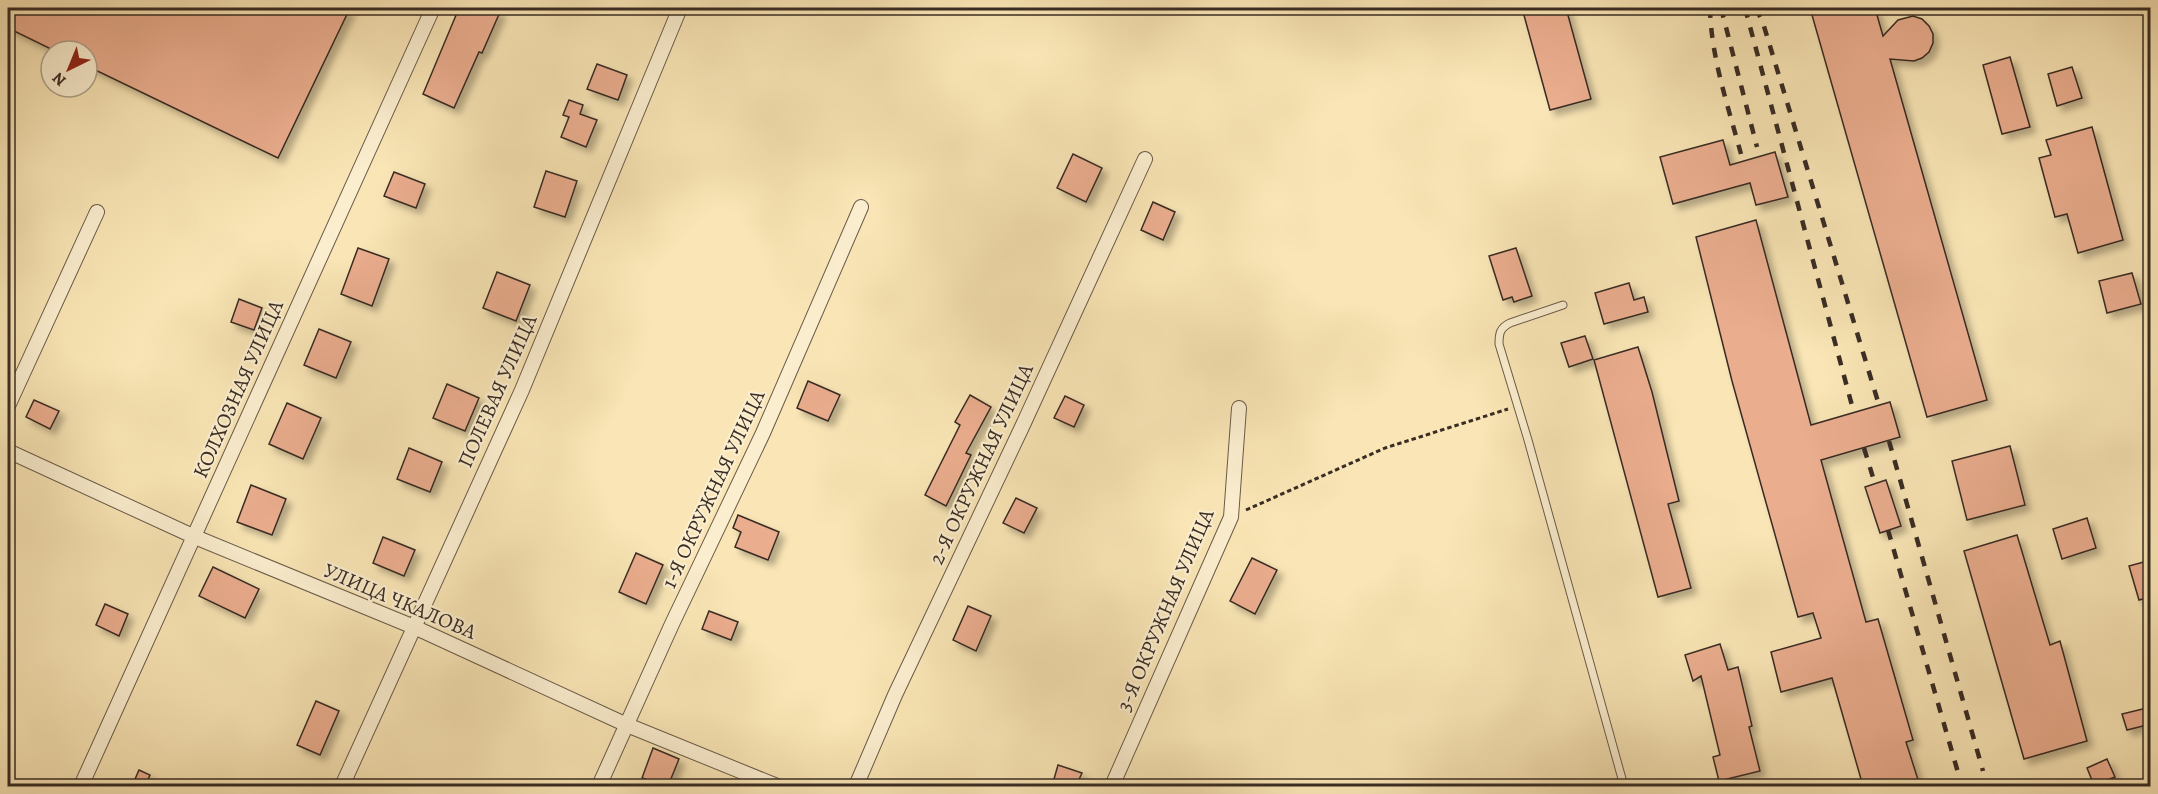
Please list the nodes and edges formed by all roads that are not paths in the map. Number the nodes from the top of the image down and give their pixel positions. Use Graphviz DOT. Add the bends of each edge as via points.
graph roads {
  1 [pos="433,8"];
  2 [pos="680,8"];
  3 [pos="1145,159"];
  4 [pos="861,207"];
  5 [pos="97,212"];
  6 [pos="1563,305"];
  7 [pos="8,406"];
  8 [pos="1239,408"];
  9 [pos="8,451"];
  10 [pos="195,537"];
  11 [pos="414,627"];
  12 [pos="627,725"];
  13 [pos="2151,784"];
  14 [pos="81,786"];
  15 [pos="342,786"];
  16 [pos="599,786"];
  17 [pos="777,786"];
  18 [pos="856,786"];
  19 [pos="1112,786"];
  20 [pos="1624,786"];
  21 [pos="2145,786"];
  1 -- 10 [label="street, КОЛХОЗНАЯ УЛИЦА"];
  2 -- 11 [label="street, ПОЛЕВАЯ УЛИЦА" via="522,390"];
  3 -- 18 [label="street, 2-Я ОКРУЖНАЯ УЛИЦА"];
  4 -- 12 [label="street, 1-Я ОКРУЖНАЯ УЛИЦА" via="763,433"];
  5 -- 7 [label="street"];
  6 -- 20 [label="lane" via="1503,327 1499,344"];
  8 -- 19 [label="street, 3-Я ОКРУЖНАЯ УЛИЦА" via="1231,518"];
  9 -- 10 [label="street, УЛИЦА ЧКАЛОВА"];
  10 -- 11 [label="street, УЛИЦА ЧКАЛОВА"];
  10 -- 14 [label="street, КОЛХОЗНАЯ УЛИЦА"];
  11 -- 12 [label="street, УЛИЦА ЧКАЛОВА"];
  11 -- 15 [label="street, ПОЛЕВАЯ УЛИЦА"];
  12 -- 16 [label="street, 1-Я ОКРУЖНАЯ УЛИЦА"];
  12 -- 17 [label="street, УЛИЦА ЧКАЛОВА"];
  13 -- 21 [label="lane"];
}
